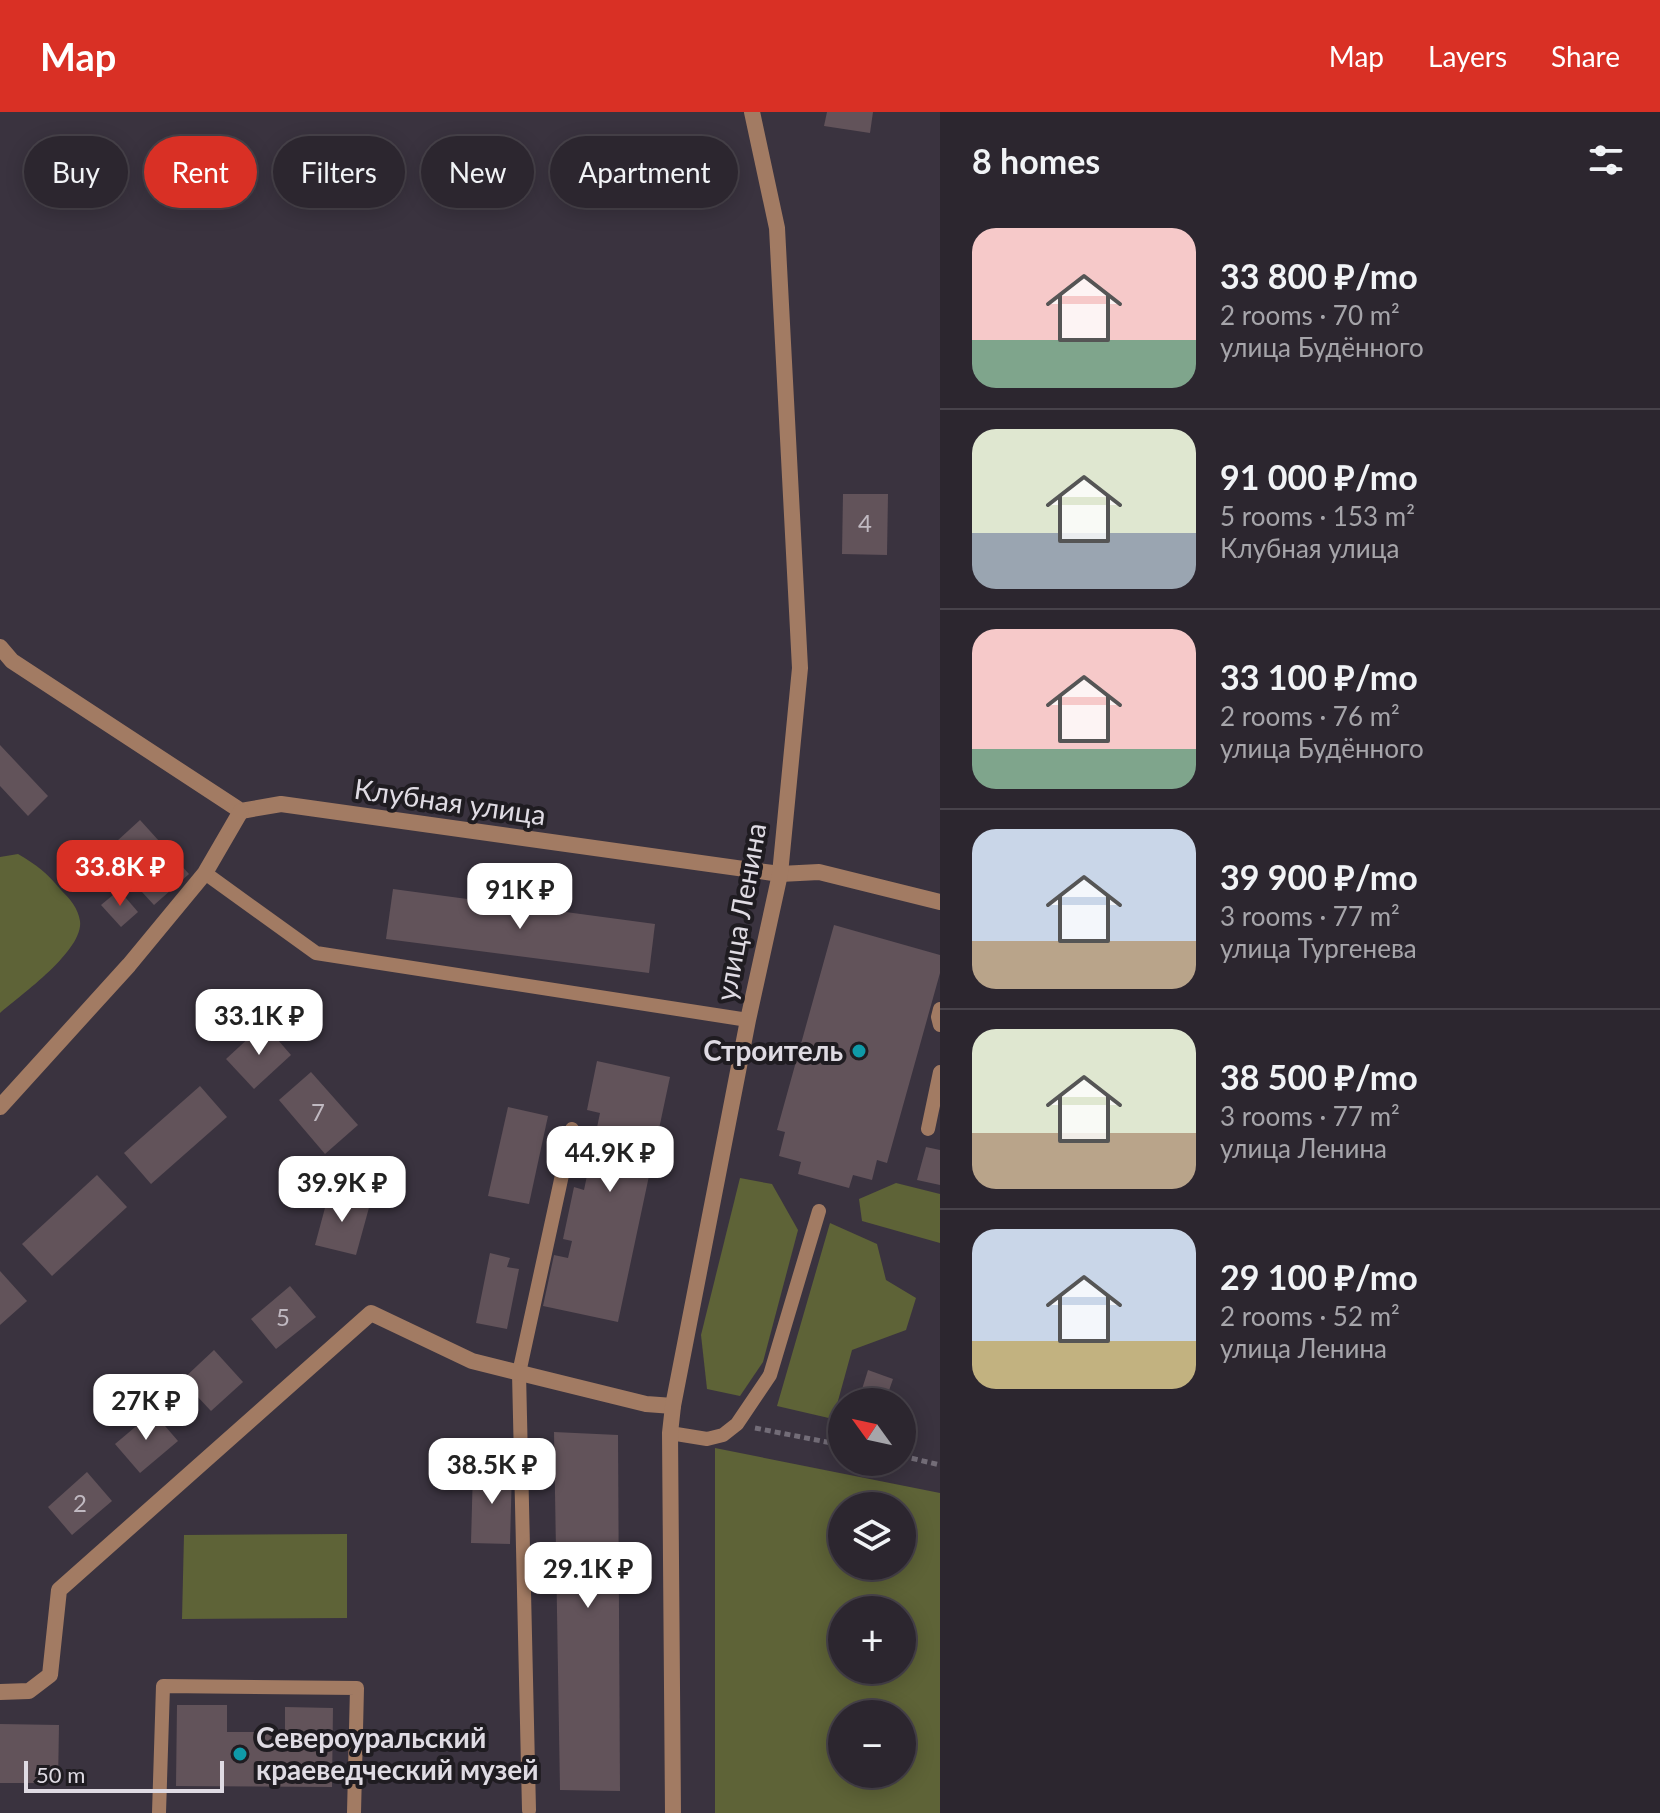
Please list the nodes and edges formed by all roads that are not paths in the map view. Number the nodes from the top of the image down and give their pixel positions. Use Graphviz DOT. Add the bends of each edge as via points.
graph roads {
  1 [pos="752,112"];
  2 [pos="0,647"];
  3 [pos="241,811"];
  4 [pos="205,873"];
  5 [pos="780,874"];
  6 [pos="940,902"];
  7 [pos="940,1009"];
  8 [pos="748,1020"];
  9 [pos="940,1025"];
  10 [pos="940,1072"];
  11 [pos="0,1107"];
  12 [pos="572,1129"];
  13 [pos="928,1129"];
  14 [pos="819,1211"];
  15 [pos="519,1373"];
  16 [pos="673,1406"];
  17 [pos="670,1433"];
  18 [pos="0,1692"];
  19 [pos="529,1810"];
  20 [pos="159,1813"];
  21 [pos="354,1813"];
  22 [pos="673,1813"];
  1 -- 5 [label="street, улица Ленина" via="777,228 800,668"];
  2 -- 3 [label="street" via="12,661"];
  3 -- 4 [label="street"];
  3 -- 5 [label="street, Клубная улица" via="281,804"];
  4 -- 8 [label="lane" via="316,953"];
  4 -- 11 [label="street"];
  5 -- 6 [label="street, Клубная улица" via="819,872"];
  5 -- 8 [label="street, улица Ленина"];
  7 -- 9 [label="lane"];
  8 -- 16 [label="street, улица Ленина"];
  10 -- 13 [label="lane"];
  12 -- 15 [label="lane"];
  14 -- 17 [label="lane" via="770,1375 737,1424 723,1435 707,1439"];
  15 -- 16 [label="street"];
  15 -- 18 [label="street" via="472,1361 371,1313 59,1590 50,1675 29,1691"];
  15 -- 19 [label="lane"];
  16 -- 17 [label="street, улица Ленина"];
  17 -- 22 [label="street, улица Ленина"];
  20 -- 21 [label="lane" via="163,1686 357,1688"];
}
